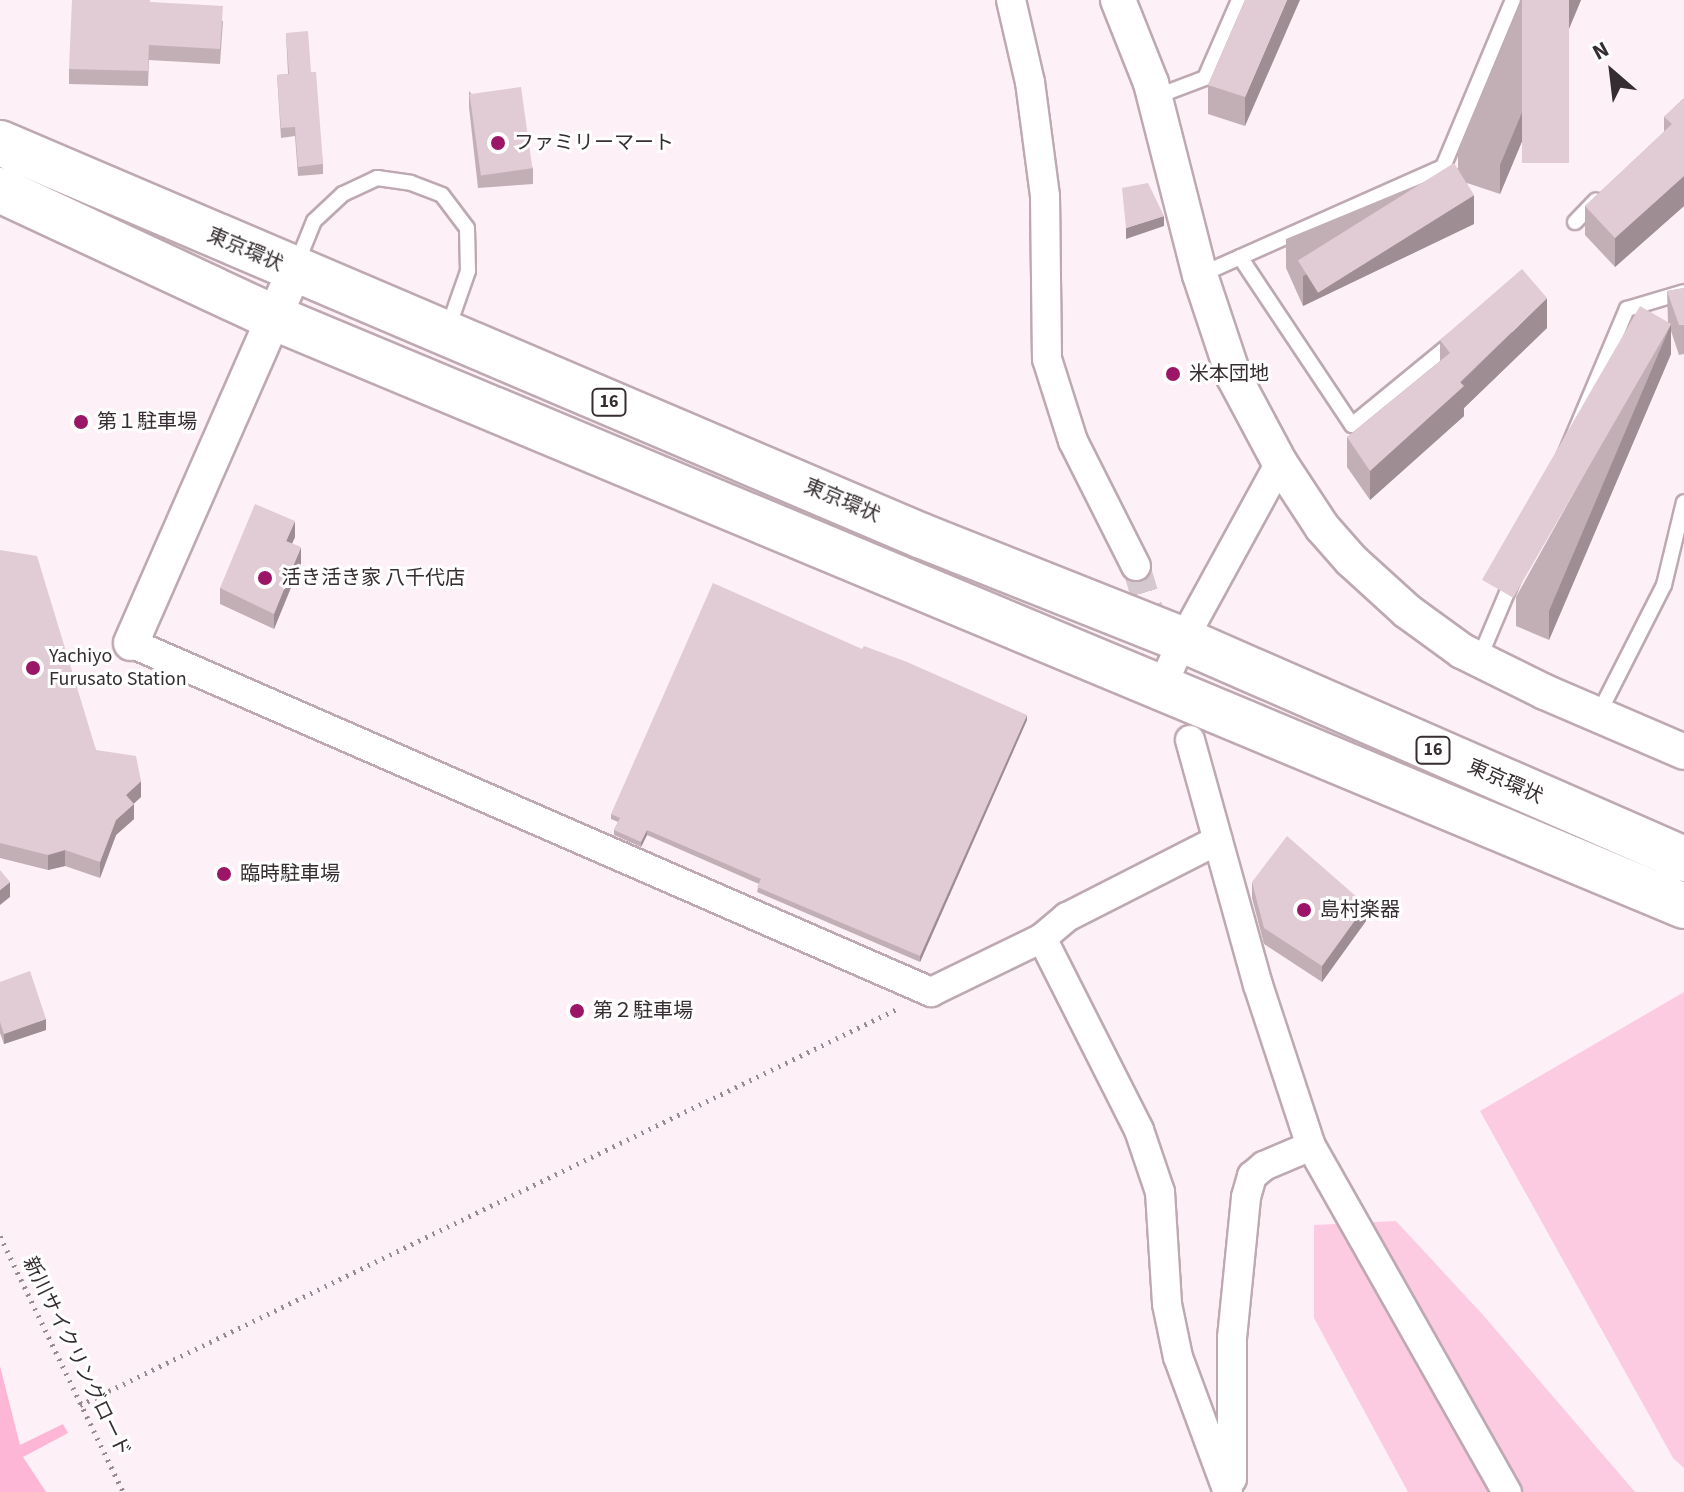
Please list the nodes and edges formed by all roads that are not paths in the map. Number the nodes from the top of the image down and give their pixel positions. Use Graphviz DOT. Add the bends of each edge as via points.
graph roads {
  1 [pos="1011,0"];
  2 [pos="1118,0"];
  3 [pos="1239,0"];
  4 [pos="1513,0"];
  5 [pos="1154,97"];
  6 [pos="0,143"];
  7 [pos="1608,189"];
  8 [pos="0,190"];
  9 [pos="1575,222"];
  10 [pos="1240,257"];
  11 [pos="294,271"];
  12 [pos="1200,275"];
  13 [pos="1684,292"];
  14 [pos="275,318"];
  15 [pos="1468,329"];
  16 [pos="447,332"];
  17 [pos="1280,463"];
  18 [pos="1684,502"];
  19 [pos="1136,566"];
  20 [pos="1183,640"];
  21 [pos="131,643"];
  22 [pos="1479,659"];
  23 [pos="1161,688"];
  24 [pos="1598,715"];
  25 [pos="1190,740"];
  26 [pos="1684,752"];
  27 [pos="1218,840"];
  28 [pos="1684,859"];
  29 [pos="1684,906"];
  30 [pos="1042,938"];
  31 [pos="1311,1146"];
  32 [pos="1231,1492"];
  33 [pos="1507,1492"];
  1 -- 19 [label="street" via="1030,82 1045,196 1047,359 1073,441"];
  2 -- 5 [label="street"];
  3 -- 5 [label="lane" via="1205,78"];
  4 -- 10 [label="lane" via="1443,167"];
  5 -- 12 [label="street"];
  6 -- 11 [label="highway, 東京環状 / 16"];
  7 -- 9 [label="lane"];
  8 -- 14 [label="highway, 16"];
  10 -- 12 [label="lane"];
  10 -- 15 [label="lane" via="1352,425"];
  11 -- 14 [label="street"];
  11 -- 16 [label="highway, 東京環状 / 16"];
  11 -- 16 [label="lane" via="314,221 343,194 377,178 442,195 467,228 468,271"];
  12 -- 17 [label="street" via="1234,377"];
  13 -- 22 [label="lane" via="1627,309"];
  14 -- 21 [label="street"];
  14 -- 23 [label="highway, 16"];
  16 -- 20 [label="highway, 東京環状 / 16" via="908,530"];
  17 -- 20 [label="street"];
  17 -- 22 [label="street" via="1351,560 1407,611"];
  18 -- 24 [label="lane" via="1664,585"];
  20 -- 23 [label="street"];
  20 -- 28 [label="highway, 東京環状 / 16"];
  21 -- 30 [label="street" via="931,992"];
  22 -- 24 [label="street"];
  23 -- 29 [label="highway, 16"];
  24 -- 26 [label="street"];
  25 -- 27 [label="street"];
  27 -- 30 [label="street" via="1067,917"];
  27 -- 31 [label="street"];
  30 -- 32 [label="street" via="1139,1130 1160,1192 1167,1304 1178,1357"];
  31 -- 32 [label="street" via="1264,1166 1252,1176 1246,1197 1232,1338"];
  31 -- 33 [label="street"];
}
